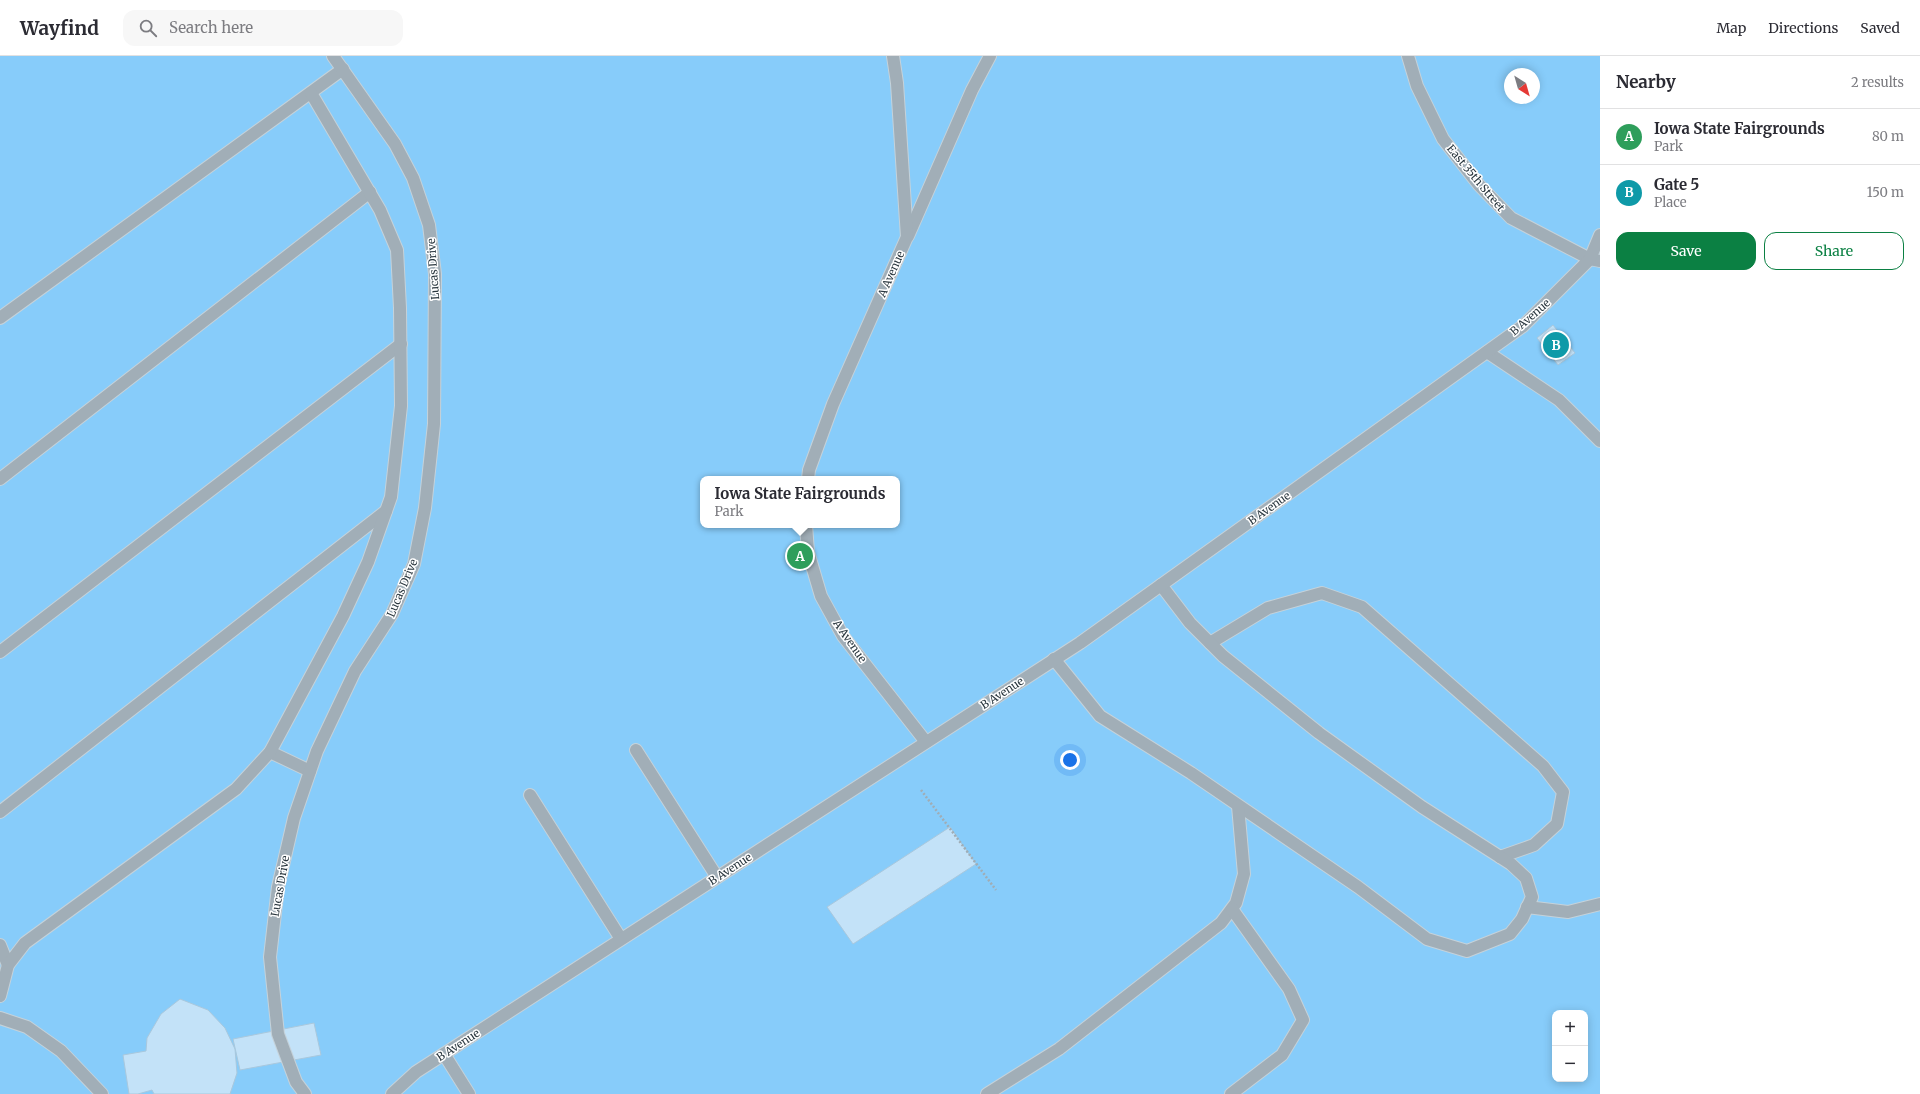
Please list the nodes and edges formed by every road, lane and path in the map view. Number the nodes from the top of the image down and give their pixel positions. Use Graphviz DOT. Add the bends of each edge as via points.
graph roads {
  1 [pos="333,56"];
  2 [pos="893,56"];
  3 [pos="990,56"];
  4 [pos="1408,56"];
  5 [pos="343,69"];
  6 [pos="311,93"];
  7 [pos="370,192"];
  8 [pos="1600,234"];
  9 [pos="907,237"];
  10 [pos="1595,260"];
  11 [pos="0,318"];
  12 [pos="400,344"];
  13 [pos="1487,352"];
  14 [pos="1600,441"];
  15 [pos="808,476"];
  16 [pos="0,478"];
  17 [pos="386,511"];
  18 [pos="806,528"];
  19 [pos="1161,585"];
  20 [pos="1210,643"];
  21 [pos="0,652"];
  22 [pos="1054,659"];
  23 [pos="926,742"];
  24 [pos="636,750"];
  25 [pos="270,752"];
  26 [pos="310,771"];
  27 [pos="921,790"];
  28 [pos="530,795"];
  29 [pos="1238,806"];
  30 [pos="0,812"];
  31 [pos="1500,857"];
  32 [pos="717,877"];
  33 [pos="996,890"];
  34 [pos="1600,904"];
  35 [pos="1527,907"];
  36 [pos="1232,909"];
  37 [pos="621,939"];
  38 [pos="0,945"];
  39 [pos="8,965"];
  40 [pos="0,996"];
  41 [pos="0,1018"];
  42 [pos="444,1054"];
  43 [pos="90,1082"];
  44 [pos="86,1094"];
  45 [pos="102,1094"];
  46 [pos="305,1094"];
  47 [pos="392,1094"];
  48 [pos="469,1094"];
  49 [pos="987,1094"];
  50 [pos="1231,1094"];
  1 -- 5 [label="lane, Lucas Drive"];
  2 -- 9 [label="lane, A Avenue"];
  3 -- 9 [label="lane" via="972,90"];
  4 -- 10 [label="lane, East 35th Street" via="1417,86 1443,138 1479,185 1511,218"];
  5 -- 6 [label="lane"];
  5 -- 26 [label="lane, Lucas Drive" via="414,178 429,225 435,274 434,424 425,508 414,564 392,614 355,671"];
  6 -- 7 [label="lane"];
  6 -- 11 [label="lane"];
  7 -- 12 [label="lane" via="397,250"];
  7 -- 16 [label="lane"];
  8 -- 10 [label="lane"];
  9 -- 15 [label="lane, A Avenue" via="833,404"];
  10 -- 13 [label="lane, B Avenue" via="1523,326"];
  12 -- 17 [label="lane" via="401,406 392,497"];
  12 -- 21 [label="lane"];
  13 -- 14 [label="lane" via="1559,400"];
  13 -- 19 [label="lane, B Avenue"];
  17 -- 25 [label="lane" via="368,562 344,616"];
  17 -- 30 [label="lane"];
  18 -- 23 [label="lane, A Avenue" via="808,552 821,596 839,629"];
  19 -- 20 [label="lane" via="1190,623"];
  19 -- 22 [label="lane, B Avenue"];
  20 -- 31 [label="lane" via="1320,733 1422,807"];
  20 -- 31 [label="lane" via="1268,608 1322,593 1362,607 1543,766 1563,792 1557,824 1534,845"];
  22 -- 23 [label="lane, B Avenue"];
  22 -- 29 [label="lane" via="1100,716"];
  23 -- 32 [label="lane, B Avenue"];
  24 -- 32 [label="lane"];
  25 -- 26 [label="lane"];
  25 -- 39 [label="lane" via="236,789 25,943"];
  26 -- 46 [label="lane, Lucas Drive" via="294,818 278,887 270,957 278,1034 296,1082"];
  27 -- 33 [label="path"];
  28 -- 37 [label="lane"];
  29 -- 35 [label="lane" via="1358,887 1427,939 1467,951 1510,934 1522,919"];
  29 -- 36 [label="lane" via="1244,874"];
  31 -- 35 [label="lane" via="1512,864 1526,878 1532,897"];
  32 -- 37 [label="lane, B Avenue"];
  34 -- 35 [label="lane" via="1568,912"];
  36 -- 49 [label="lane" via="1221,923 1060,1049"];
  36 -- 50 [label="lane" via="1289,989 1303,1020 1282,1056"];
  37 -- 42 [label="lane, B Avenue"];
  38 -- 39 [label="lane"];
  39 -- 40 [label="lane"];
  41 -- 43 [label="lane" via="27,1027 61,1051"];
  42 -- 47 [label="lane, B Avenue" via="416,1072"];
  42 -- 48 [label="lane"];
  43 -- 44 [label="lane"];
  43 -- 45 [label="lane"];
}
